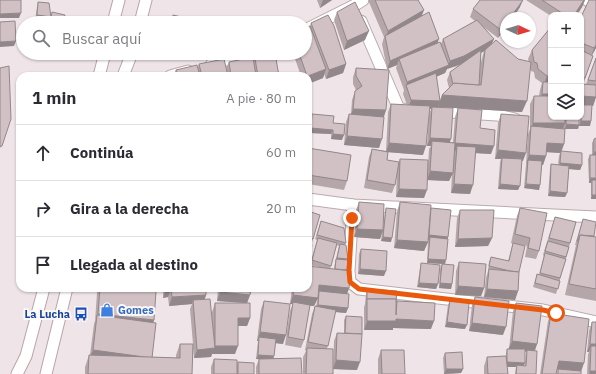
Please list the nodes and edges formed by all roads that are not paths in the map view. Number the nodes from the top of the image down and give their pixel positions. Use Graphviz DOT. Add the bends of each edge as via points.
graph roads {
  1 [pos="119,0"];
  2 [pos="146,0"];
  3 [pos="587,0"];
  4 [pos="359,3"];
  5 [pos="596,6"];
  6 [pos="115,16"];
  7 [pos="142,16"];
  8 [pos="312,26"];
  9 [pos="103,60"];
  10 [pos="129,60"];
  11 [pos="223,60"];
  12 [pos="100,72"];
  13 [pos="124,72"];
  14 [pos="183,72"];
  15 [pos="519,120"];
  16 [pos="312,199"];
  17 [pos="353,204"];
  18 [pos="596,217"];
  19 [pos="43,292"];
  20 [pos="67,292"];
  21 [pos="596,322"];
  22 [pos="26,356"];
  23 [pos="16,374"];
  24 [pos="26,374"];
  25 [pos="46,374"];
  1 -- 6 [label="street"];
  2 -- 7 [label="street"];
  3 -- 5 [label="street"];
  4 -- 8 [label="street"];
  4 -- 15 [label="street" via="399,109 497,115"];
  9 -- 12 [label="street"];
  10 -- 13 [label="street"];
  11 -- 14 [label="street"];
  16 -- 17 [label="street"];
  17 -- 18 [label="street"];
  17 -- 21 [label="street" via="349,271 350,282 359,289 543,310"];
  19 -- 22 [label="street"];
  20 -- 25 [label="street"];
  22 -- 23 [label="street"];
  22 -- 24 [label="street"];
}
